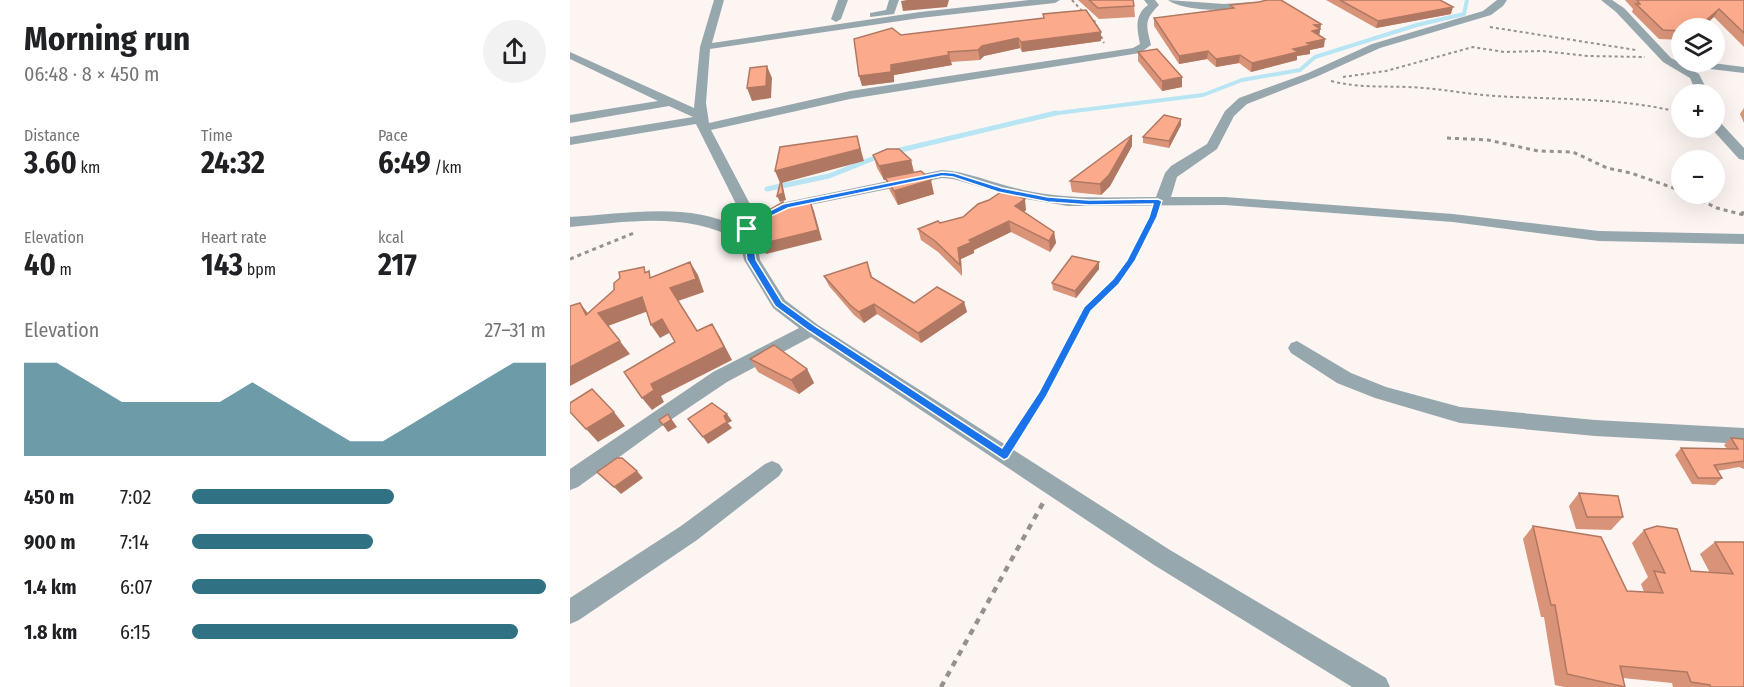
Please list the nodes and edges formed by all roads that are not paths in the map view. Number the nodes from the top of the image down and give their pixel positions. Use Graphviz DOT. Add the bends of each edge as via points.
graph roads {
  1 [pos="719,0"];
  2 [pos="843,0"];
  3 [pos="894,0"];
  4 [pos="1055,0"];
  5 [pos="1149,0"];
  6 [pos="1173,0"];
  7 [pos="1276,0"];
  8 [pos="1502,0"];
  9 [pos="1606,0"];
  10 [pos="836,19"];
  11 [pos="791,22"];
  12 [pos="710,39"];
  13 [pos="570,55"];
  14 [pos="1667,60"];
  15 [pos="1671,61"];
  16 [pos="1725,68"];
  17 [pos="1744,70"];
  18 [pos="1699,84"];
  19 [pos="671,102"];
  20 [pos="570,119"];
  21 [pos="702,121"];
  22 [pos="1725,129"];
  23 [pos="1744,132"];
  24 [pos="1725,135"];
  25 [pos="570,141"];
  26 [pos="1744,156"];
  27 [pos="1160,201"];
  28 [pos="570,222"];
  29 [pos="747,229"];
  30 [pos="1744,238"];
  31 [pos="752,260"];
  32 [pos="812,329"];
  33 [pos="1297,348"];
  34 [pos="1744,436"];
  35 [pos="772,471"];
  36 [pos="570,481"];
  37 [pos="570,612"];
  38 [pos="1377,687"];
  1 -- 12 [label="street"];
  2 -- 10 [label="street"];
  3 -- 10 [label="street" via="890,12"];
  4 -- 12 [label="street"];
  5 -- 21 [label="street" via="1154,5 1146,11 1141,26 1146,45 1136,51"];
  6 -- 7 [label="street" via="1224,7"];
  8 -- 27 [label="street" via="1487,13 1376,46 1236,105 1212,146 1183,162 1170,176"];
  9 -- 14 [label="street"];
  10 -- 11 [label="street"];
  12 -- 21 [label="street" via="700,103"];
  13 -- 19 [label="street"];
  14 -- 15 [label="street"];
  14 -- 18 [label="street" via="1695,76"];
  16 -- 17 [label="street"];
  19 -- 20 [label="street"];
  19 -- 21 [label="street"];
  21 -- 25 [label="street"];
  21 -- 29 [label="street" via="740,196"];
  22 -- 23 [label="street"];
  24 -- 26 [label="street"];
  27 -- 29 [label="street" via="1048,200 942,174 792,204"];
  27 -- 30 [label="street" via="1225,201 1367,211 1611,237"];
  28 -- 31 [label="street" via="661,218 720,225 747,239"];
  29 -- 31 [label="street"];
  31 -- 32 [label="street" via="778,304"];
  32 -- 36 [label="street" via="720,377"];
  32 -- 38 [label="street" via="1051,488 1279,631"];
  33 -- 34 [label="street" via="1344,378 1460,415 1595,428"];
  35 -- 37 [label="street" via="689,533"];
}
